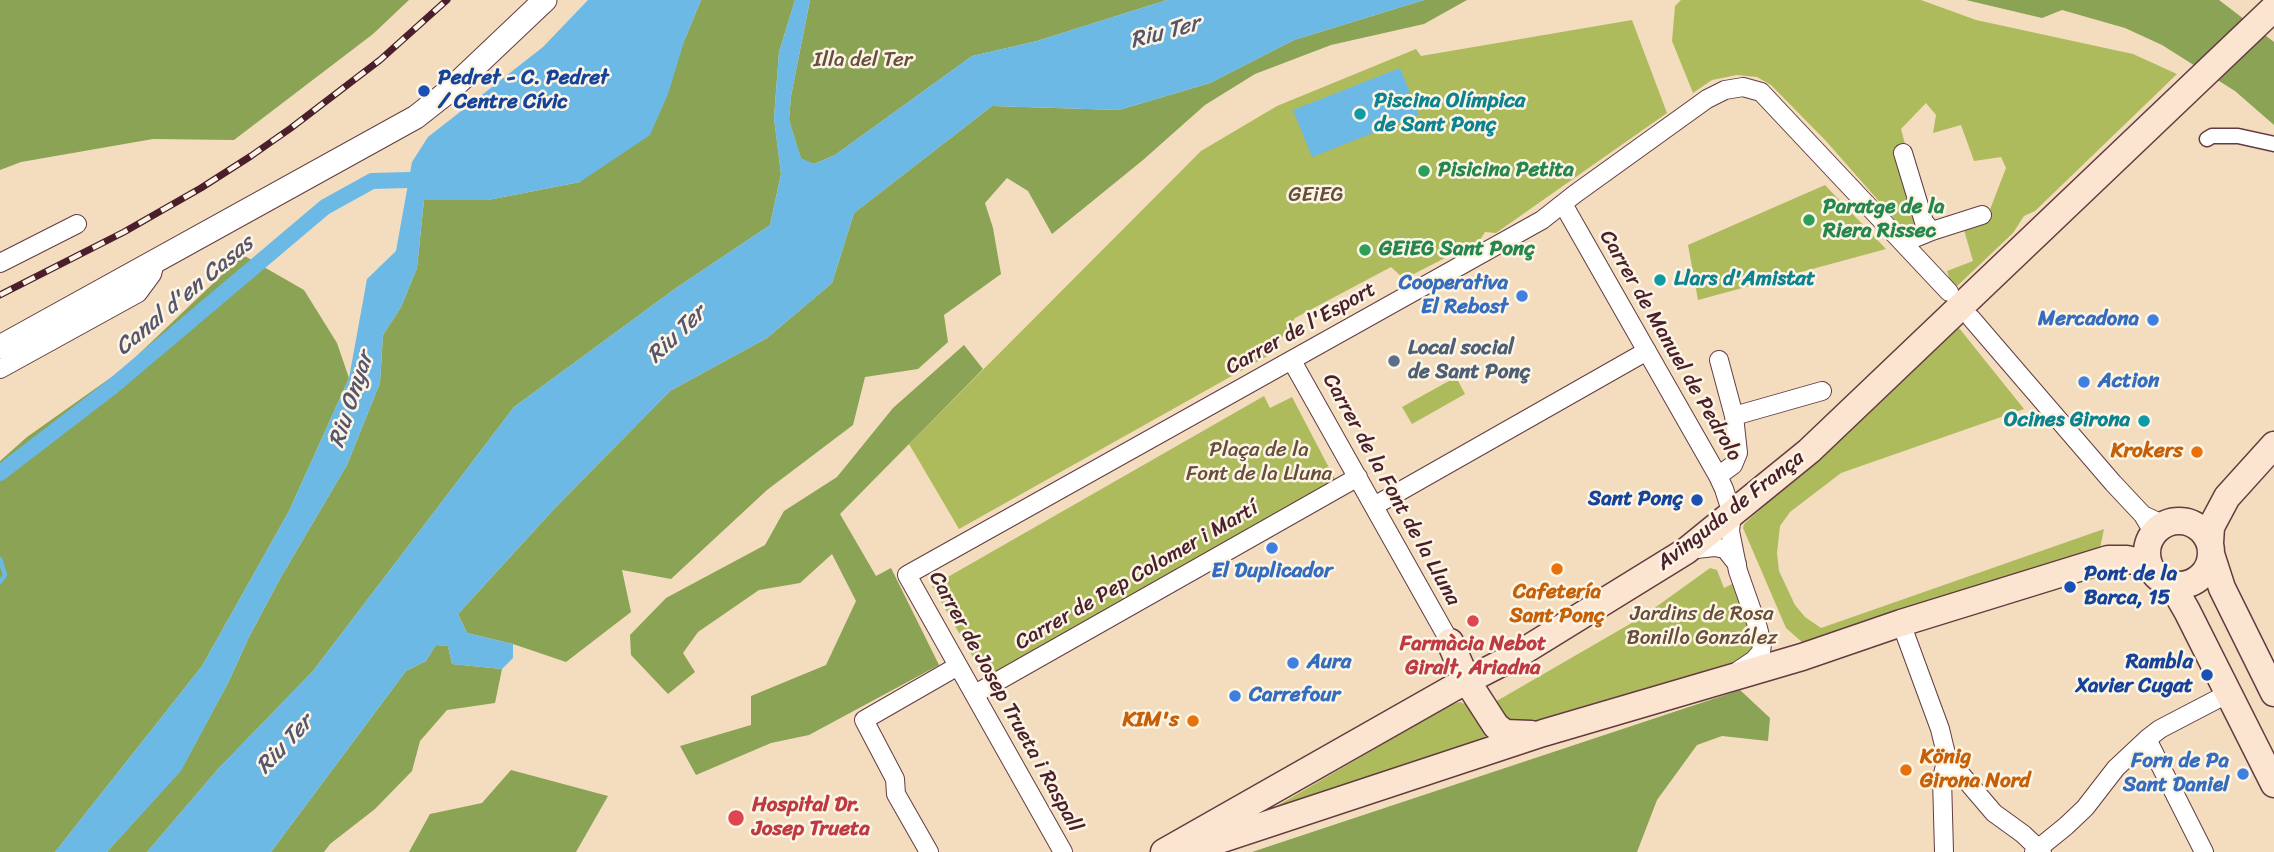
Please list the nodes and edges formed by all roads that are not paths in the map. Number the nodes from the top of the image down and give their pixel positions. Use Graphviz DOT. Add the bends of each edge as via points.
graph roads {
  1 [pos="545,0"];
  2 [pos="2274,8"];
  3 [pos="2207,139"];
  4 [pos="2274,144"];
  5 [pos="1903,153"];
  6 [pos="1563,204"];
  7 [pos="1982,215"];
  8 [pos="77,224"];
  9 [pos="1932,231"];
  10 [pos="1905,245"];
  11 [pos="0,263"];
  12 [pos="155,263"];
  13 [pos="1949,292"];
  14 [pos="1971,318"];
  15 [pos="0,347"];
  16 [pos="1647,351"];
  17 [pos="1292,360"];
  18 [pos="1719,360"];
  19 [pos="0,369"];
  20 [pos="1822,391"];
  21 [pos="1734,416"];
  22 [pos="2274,445"];
  23 [pos="1718,476"];
  24 [pos="1357,477"];
  25 [pos="1374,506"];
  26 [pos="1732,513"];
  27 [pos="2153,525"];
  28 [pos="2211,549"];
  29 [pos="1686,551"];
  30 [pos="1737,564"];
  31 [pos="907,575"];
  32 [pos="2160,577"];
  33 [pos="1901,623"];
  34 [pos="1450,642"];
  35 [pos="1519,654"];
  36 [pos="958,666"];
  37 [pos="1726,679"];
  38 [pos="1467,681"];
  39 [pos="2274,693"];
  40 [pos="975,694"];
  41 [pos="2229,694"];
  42 [pos="1489,717"];
  43 [pos="1543,733"];
  44 [pos="2147,739"];
  45 [pos="1947,758"];
  46 [pos="2273,780"];
  47 [pos="2039,851"];
  48 [pos="929,852"];
  49 [pos="1063,852"];
  50 [pos="1164,852"];
  51 [pos="1183,852"];
  52 [pos="1944,852"];
  53 [pos="2204,852"];
  1 -- 12 [label="street" via="416,117"];
  2 -- 26 [label="main road, Avinguda de França" via="1809,451"];
  3 -- 4 [label="street" via="2238,136"];
  5 -- 9 [label="street" via="1924,222"];
  6 -- 10 [label="street, Carrer de l'Esport" via="1707,99 1734,88 1752,88 1761,92"];
  6 -- 16 [label="street, Carrer de Manuel de Pedrolo"];
  6 -- 17 [label="street, Carrer de l'Esport"];
  7 -- 9 [label="street"];
  8 -- 11 [label="street"];
  9 -- 10 [label="street"];
  10 -- 13 [label="street, Carrer de l'Esport"];
  12 -- 15 [label="street"];
  12 -- 19 [label="street" via="138,293"];
  14 -- 27 [label="street"];
  16 -- 23 [label="street, Carrer de Manuel de Pedrolo"];
  16 -- 25 [label="street"];
  17 -- 24 [label="street, Carrer de la Font de la Lluna"];
  17 -- 31 [label="street, Carrer de l'Esport"];
  18 -- 21 [label="street"];
  20 -- 21 [label="street"];
  21 -- 23 [label="street" via="1738,458"];
  22 -- 28 [label="main road" via="2227,497 2211,527"];
  23 -- 26 [label="street, Carrer de Manuel de Pedrolo"];
  24 -- 25 [label="street, Carrer de la Font de la Lluna"];
  24 -- 40 [label="street, Carrer de Pep Colomer i Martí"];
  25 -- 34 [label="street, Carrer de la Font de la Lluna"];
  26 -- 29 [label="main road, Avinguda de França"];
  26 -- 30 [label="street, Carrer de Manuel de Pedrolo" via="1730,531"];
  27 -- 28 [label="main road" via="2192,524 2206,535"];
  27 -- 32 [label="main road" via="2146,553"];
  28 -- 32 [label="main road" via="2210,563 2201,578 2185,585"];
  28 -- 39 [label="main road" via="2222,588"];
  29 -- 30 [label="street" via="1725,549"];
  29 -- 35 [label="main road, Avinguda de França"];
  30 -- 37 [label="street, Carrer de Manuel de Pedrolo" via="1761,652"];
  31 -- 36 [label="street, Carrer de Josep Trueta i Raspall"];
  32 -- 33 [label="main road" via="2141,563 2108,559"];
  32 -- 41 [label="main road" via="2179,597"];
  33 -- 37 [label="main road"];
  33 -- 45 [label="street"];
  34 -- 35 [label="main road" via="1489,662"];
  34 -- 38 [label="main road"];
  35 -- 38 [label="main road, Avinguda de França"];
  35 -- 42 [label="main road" via="1490,692"];
  36 -- 40 [label="street, Carrer de Josep Trueta i Raspall"];
  36 -- 48 [label="street" via="864,720 895,779 896,793"];
  37 -- 43 [label="main road"];
  38 -- 42 [label="main road"];
  38 -- 50 [label="main road, Avinguda de França"];
  40 -- 49 [label="street, Carrer de Josep Trueta i Raspall"];
  41 -- 44 [label="street"];
  41 -- 46 [label="main road"];
  42 -- 43 [label="main road" via="1505,733"];
  43 -- 51 [label="main road"];
  44 -- 47 [label="street"];
  44 -- 53 [label="street"];
  45 -- 47 [label="street" via="1994,813"];
  45 -- 52 [label="street" via="1942,778"];
}
